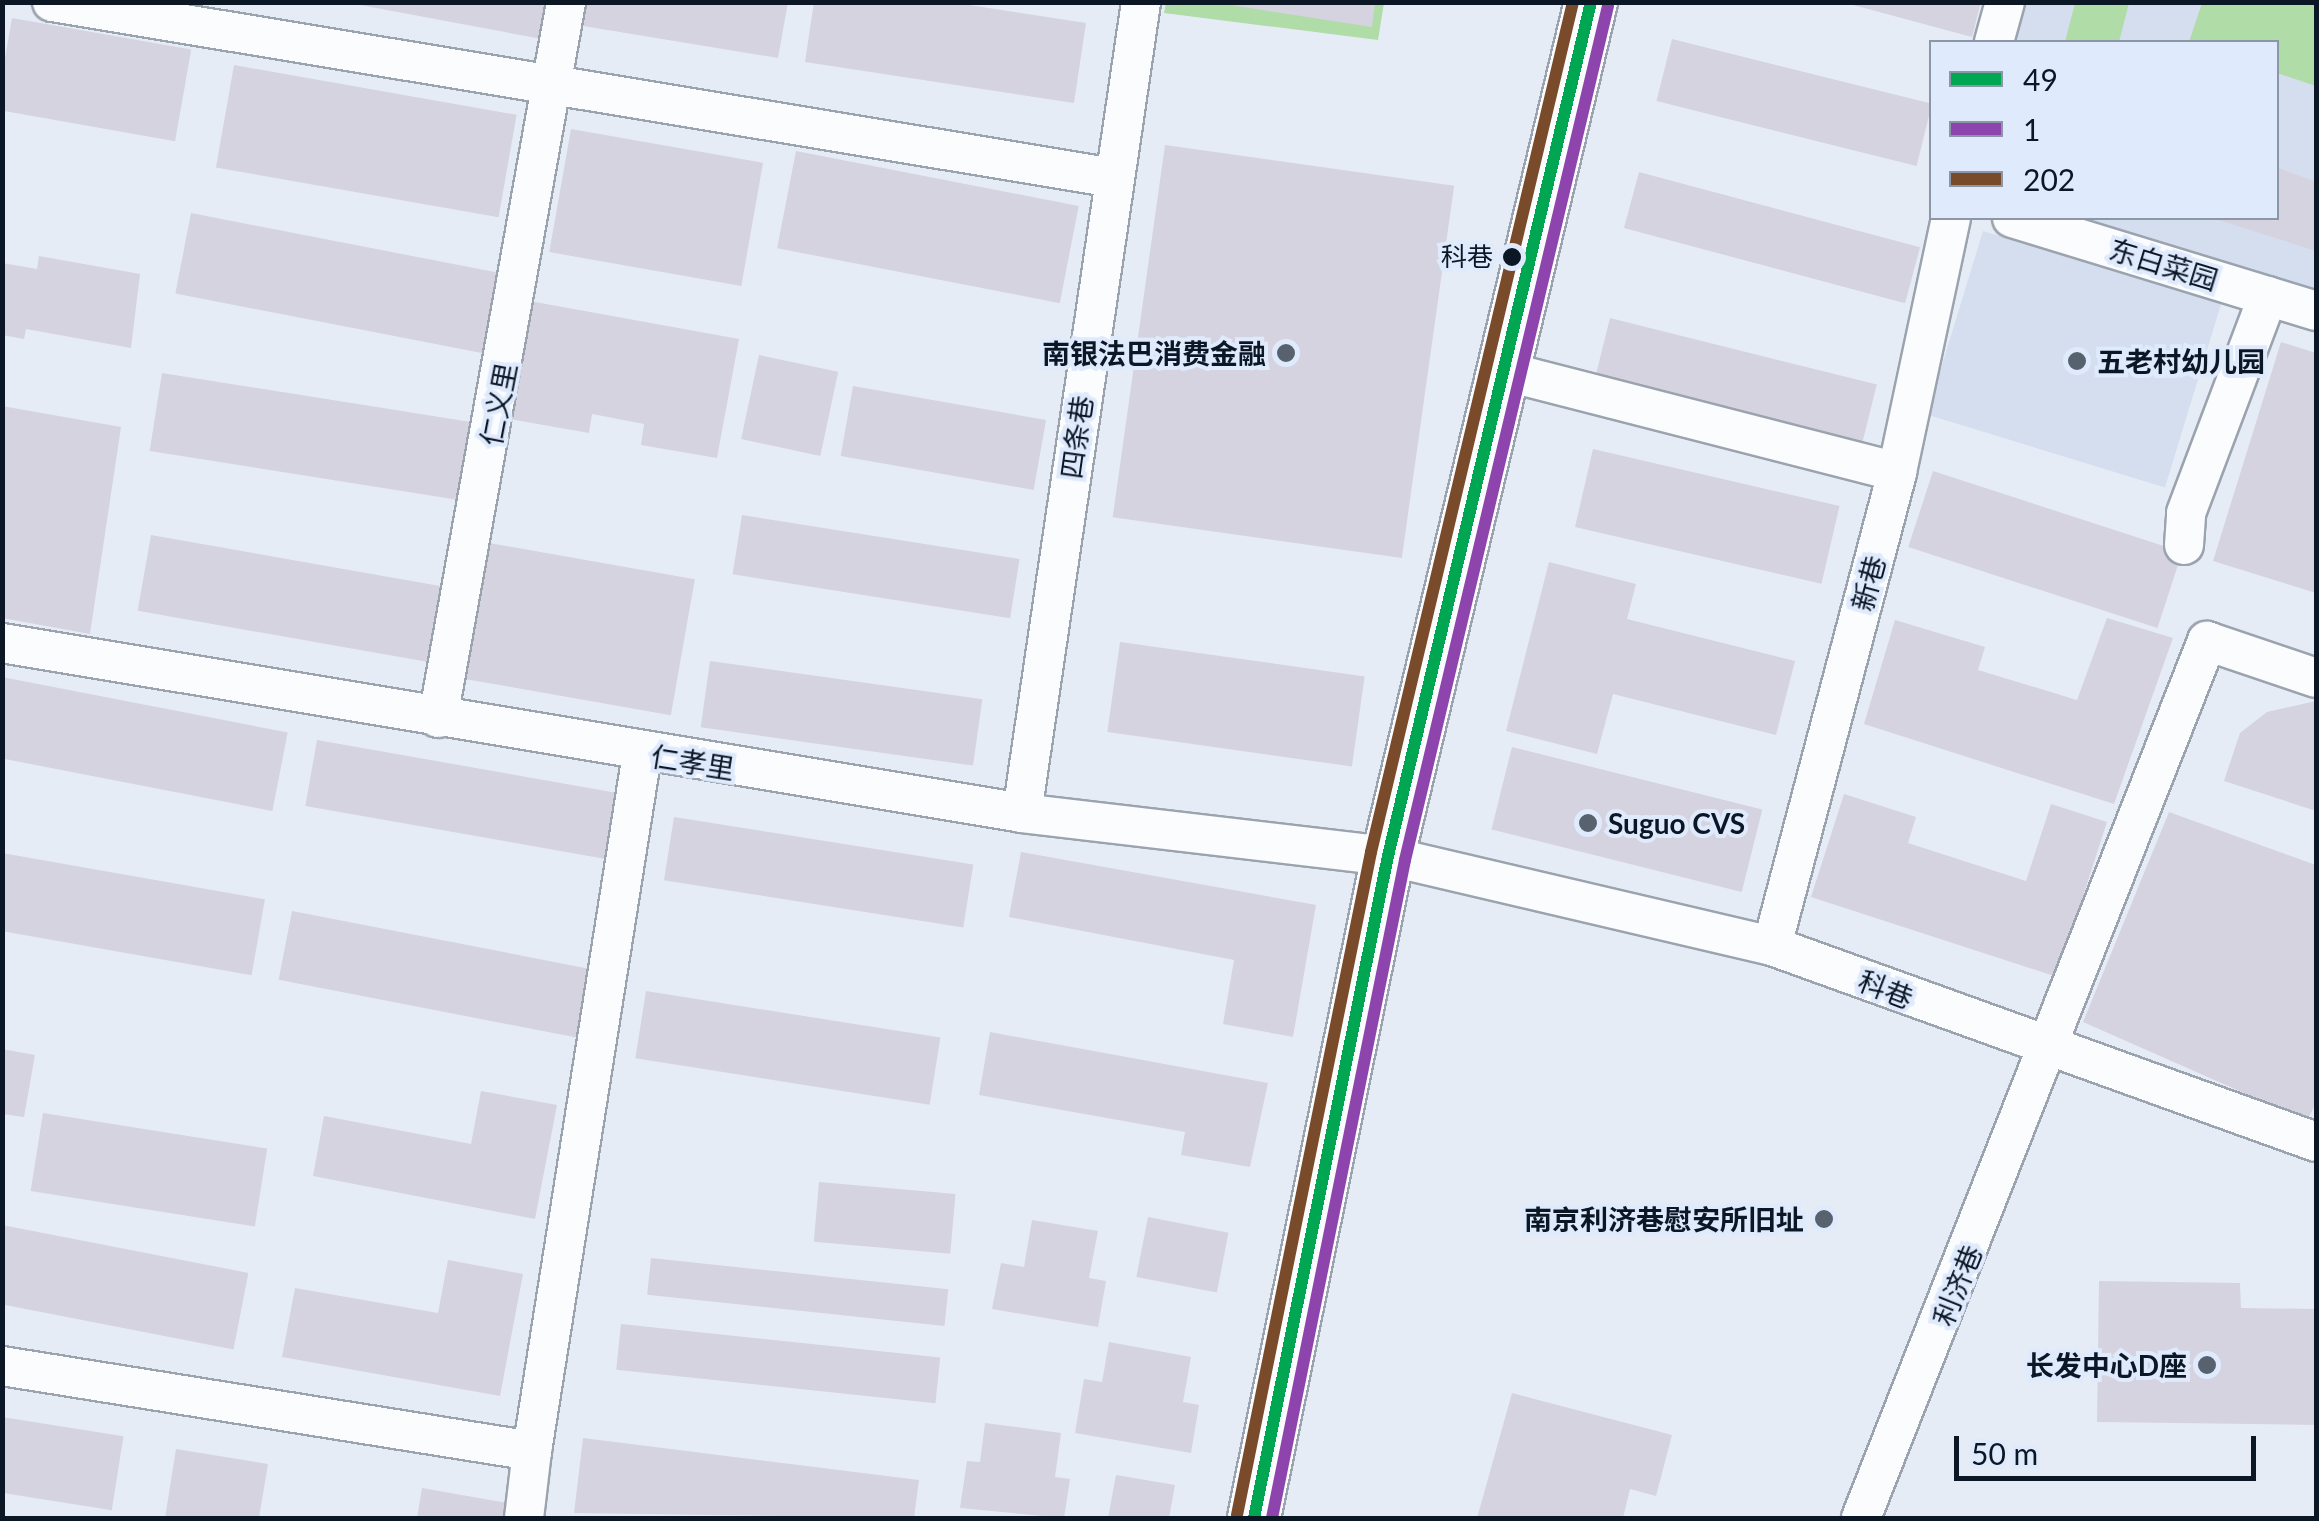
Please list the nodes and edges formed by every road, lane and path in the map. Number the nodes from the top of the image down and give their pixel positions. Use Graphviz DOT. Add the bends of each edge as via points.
graph roads {
  1 [pos="52,2"];
  2 [pos="566,2"];
  3 [pos="1141,2"];
  4 [pos="1590,2"];
  5 [pos="2004,2"];
  6 [pos="1994,40"];
  7 [pos="553,89"];
  8 [pos="1114,178"];
  9 [pos="1951,220"];
  10 [pos="2019,220"];
  11 [pos="2268,296"];
  12 [pos="2316,311"];
  13 [pos="1500,370"];
  14 [pos="1897,472"];
  15 [pos="2184,545"];
  16 [pos="2,643"];
  17 [pos="2316,678"];
  18 [pos="438,718"];
  19 [pos="642,754"];
  20 [pos="1022,813"];
  21 [pos="1388,856"];
  22 [pos="1772,946"];
  23 [pos="2052,1050"];
  24 [pos="2316,1142"];
  25 [pos="2,1366"];
  26 [pos="532,1451"];
  27 [pos="524,1518"];
  28 [pos="1254,1518"];
  29 [pos="1861,1518"];
  1 -- 7 [label="street"];
  2 -- 7 [label="street, 仁义里"];
  3 -- 8 [label="street, 四条巷"];
  4 -- 13 [label="street"];
  5 -- 6 [label="street"];
  7 -- 8 [label="street"];
  7 -- 18 [label="street, 仁义里"];
  8 -- 20 [label="street, 四条巷"];
  9 -- 14 [label="street, 新巷"];
  10 -- 11 [label="street, 东白菜园"];
  11 -- 12 [label="street, 东白菜园"];
  11 -- 15 [label="street" via="2186,513"];
  13 -- 14 [label="street"];
  13 -- 21 [label="street"];
  14 -- 22 [label="street, 新巷"];
  16 -- 18 [label="street, 仁孝里"];
  17 -- 23 [label="street, 利济巷" via="2208,641"];
  18 -- 19 [label="street, 仁孝里"];
  19 -- 20 [label="street, 仁孝里"];
  19 -- 26 [label="street"];
  20 -- 21 [label="street, 仁孝里"];
  21 -- 22 [label="street, 科巷"];
  21 -- 28 [label="street"];
  22 -- 23 [label="street, 科巷"];
  23 -- 24 [label="street, 科巷"];
  23 -- 29 [label="street, 利济巷"];
  25 -- 26 [label="street"];
  26 -- 27 [label="street"];
}
